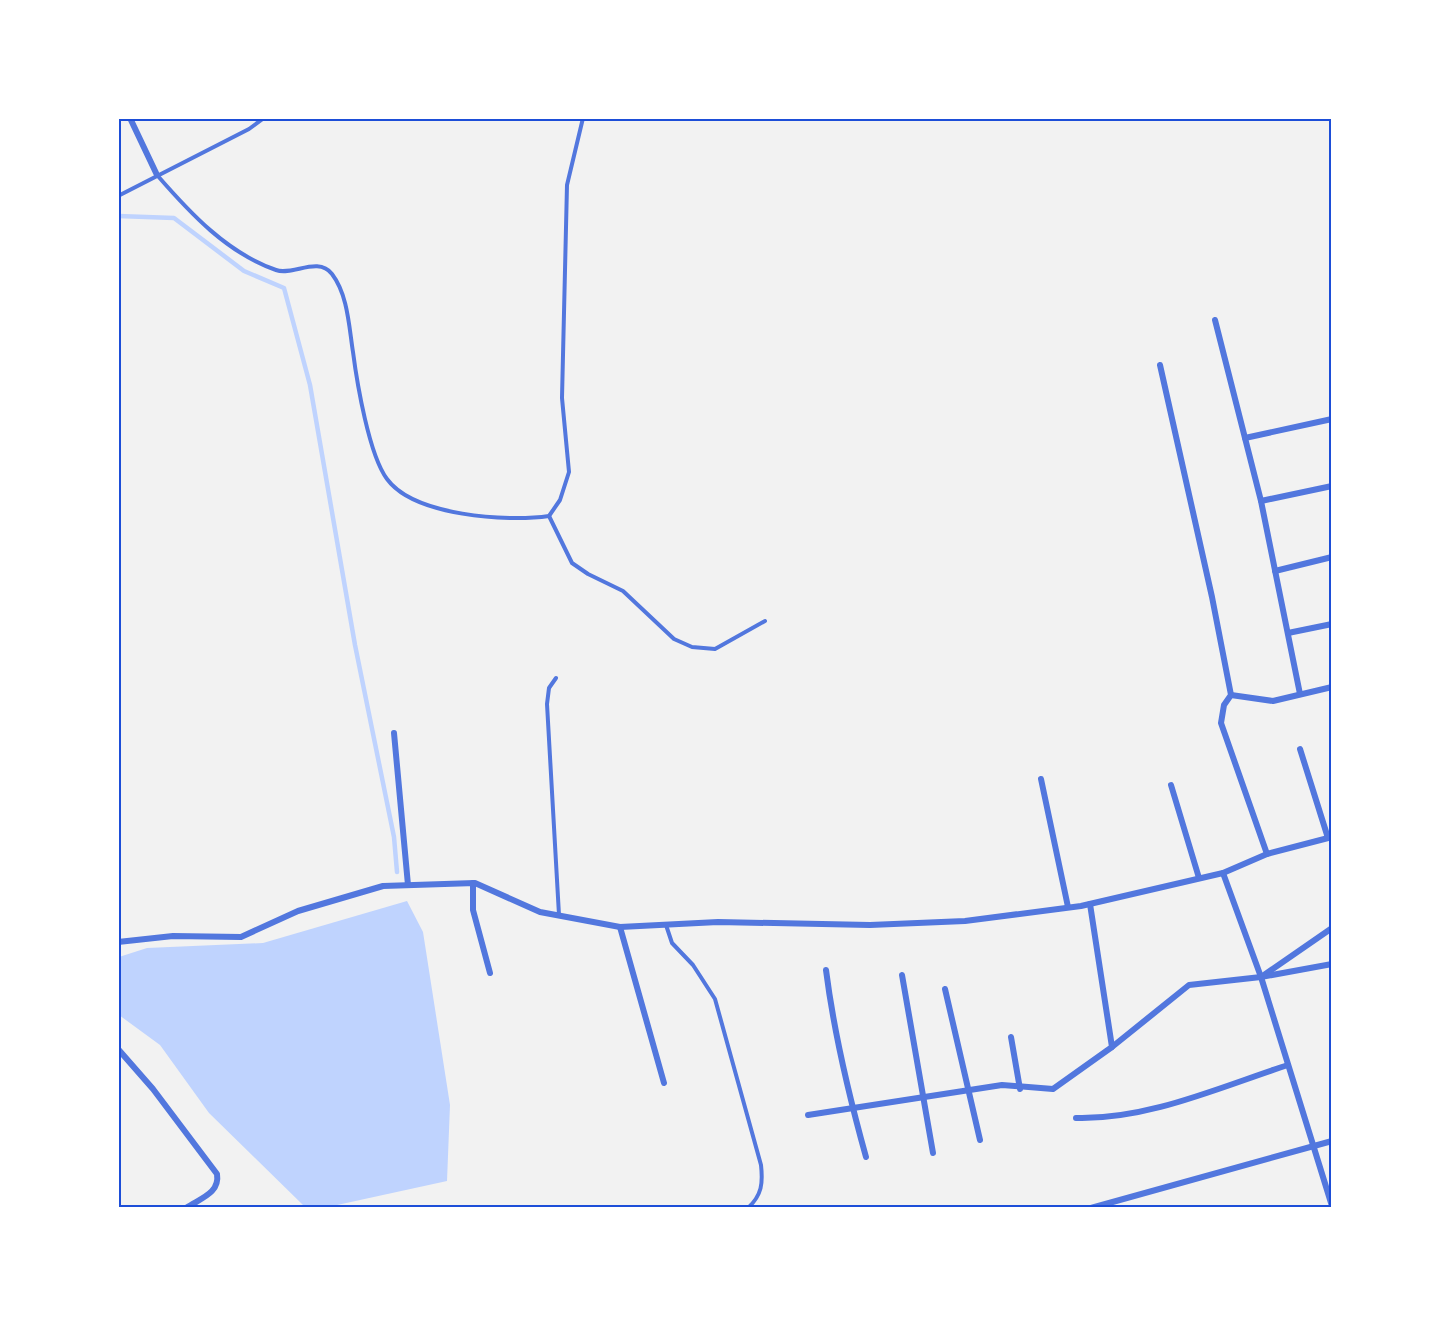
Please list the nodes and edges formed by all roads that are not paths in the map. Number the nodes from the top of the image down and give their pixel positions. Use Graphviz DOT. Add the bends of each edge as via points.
graph roads {
  1 [pos="130,118"];
  2 [pos="264,118"];
  3 [pos="583,118"];
  4 [pos="157,175"];
  5 [pos="118,196"];
  6 [pos="1215,320"];
  7 [pos="1160,365"];
  8 [pos="1332,419"];
  9 [pos="1245,438"];
  10 [pos="1332,486"];
  11 [pos="1261,501"];
  12 [pos="549,516"];
  13 [pos="1332,557"];
  14 [pos="1275,571"];
  15 [pos="765,621"];
  16 [pos="1332,624"];
  17 [pos="1288,633"];
  18 [pos="556,678"];
  19 [pos="1332,687"];
  20 [pos="1300,694"];
  21 [pos="1231,696"];
  22 [pos="394,733"];
  23 [pos="1300,748"];
  24 [pos="1041,779"];
  25 [pos="1171,785"];
  26 [pos="1330,838"];
  27 [pos="1267,854"];
  28 [pos="1223,873"];
  29 [pos="1199,878"];
  30 [pos="472,883"];
  31 [pos="408,885"];
  32 [pos="1090,904"];
  33 [pos="1068,908"];
  34 [pos="559,915"];
  35 [pos="666,925"];
  36 [pos="620,927"];
  37 [pos="1332,928"];
  38 [pos="118,942"];
  39 [pos="1332,964"];
  40 [pos="826,970"];
  41 [pos="490,973"];
  42 [pos="902,975"];
  43 [pos="1262,977"];
  44 [pos="945,989"];
  45 [pos="1011,1036"];
  46 [pos="1112,1047"];
  47 [pos="118,1049"];
  48 [pos="1288,1065"];
  49 [pos="664,1083"];
  50 [pos="1020,1089"];
  51 [pos="966,1091"];
  52 [pos="922,1098"];
  53 [pos="853,1109"];
  54 [pos="808,1115"];
  55 [pos="1076,1118"];
  56 [pos="980,1140"];
  57 [pos="1332,1141"];
  58 [pos="1313,1147"];
  59 [pos="933,1154"];
  60 [pos="866,1157"];
  61 [pos="1332,1206"];
  62 [pos="186,1208"];
  63 [pos="748,1208"];
  64 [pos="1091,1208"];
  1 -- 4 [label="street"];
  2 -- 4 [label="lane"];
  3 -- 12 [label="lane" via="566,196 562,398 569,472 560,500"];
  4 -- 5 [label="lane"];
  4 -- 12 [label="lane" via="193,216 239,251 279,272 318,266 332,273 346,308 368,430 386,478 404,495 447,511 526,519"];
  6 -- 9 [label="street"];
  7 -- 21 [label="street"];
  8 -- 9 [label="street"];
  9 -- 11 [label="street"];
  10 -- 11 [label="street"];
  11 -- 14 [label="street"];
  12 -- 15 [label="lane" via="572,563 623,591 674,639 692,648 716,649"];
  13 -- 14 [label="street"];
  14 -- 17 [label="street"];
  16 -- 17 [label="street"];
  17 -- 20 [label="street"];
  18 -- 34 [label="lane" via="549,688 547,704"];
  19 -- 20 [label="street"];
  20 -- 21 [label="street" via="1273,701"];
  21 -- 27 [label="street" via="1224,705 1221,723"];
  22 -- 31 [label="street"];
  23 -- 26 [label="street"];
  24 -- 33 [label="street"];
  25 -- 29 [label="street"];
  26 -- 27 [label="street"];
  27 -- 28 [label="street"];
  28 -- 29 [label="street"];
  28 -- 43 [label="street"];
  29 -- 32 [label="street"];
  30 -- 31 [label="street"];
  30 -- 34 [label="street" via="540,912"];
  30 -- 41 [label="street" via="473,910"];
  31 -- 38 [label="street" via="383,886 298,911 241,937 173,936"];
  32 -- 33 [label="street"];
  32 -- 46 [label="street"];
  33 -- 35 [label="street" via="965,921"];
  34 -- 36 [label="street"];
  35 -- 36 [label="street"];
  35 -- 63 [label="lane" via="672,943 706,983 722,1020 761,1165 761,1191"];
  36 -- 49 [label="street"];
  37 -- 43 [label="street"];
  39 -- 43 [label="street"];
  40 -- 53 [label="street"];
  42 -- 52 [label="street"];
  43 -- 46 [label="street" via="1189,985"];
  43 -- 48 [label="street"];
  44 -- 51 [label="street"];
  45 -- 50 [label="street"];
  46 -- 50 [label="street" via="1053,1089"];
  47 -- 62 [label="street" via="217,1174 216,1190"];
  48 -- 55 [label="street" via="1144,1112 1100,1119"];
  48 -- 58 [label="street"];
  50 -- 51 [label="street" via="1002,1086"];
  51 -- 52 [label="street"];
  51 -- 56 [label="street"];
  52 -- 53 [label="street"];
  52 -- 59 [label="street"];
  53 -- 54 [label="street"];
  53 -- 60 [label="street"];
  57 -- 58 [label="street"];
  58 -- 61 [label="street"];
  58 -- 64 [label="street"];
}
